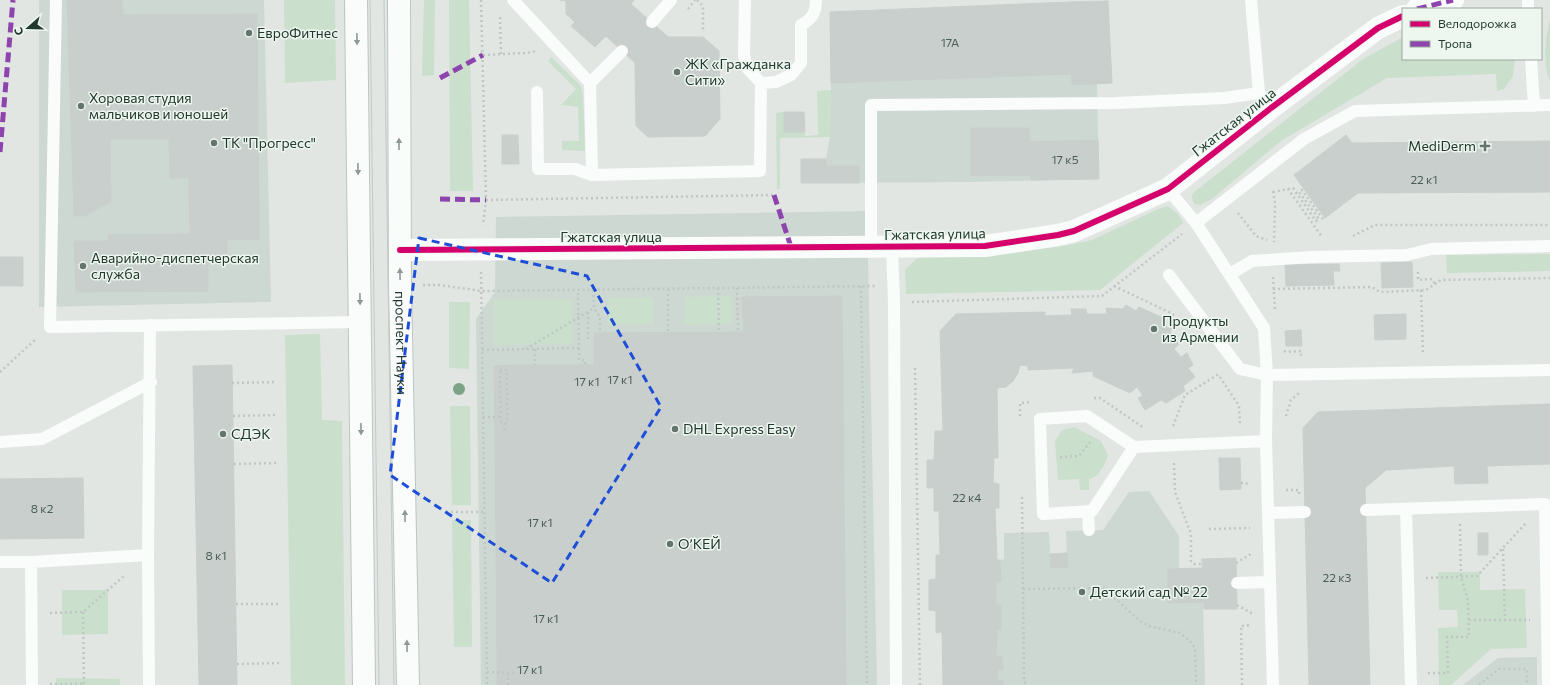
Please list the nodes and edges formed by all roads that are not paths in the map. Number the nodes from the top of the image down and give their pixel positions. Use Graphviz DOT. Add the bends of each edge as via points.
graph roads {
  1 [pos="56,0"];
  2 [pos="356,0"];
  3 [pos="399,0"];
  4 [pos="513,0"];
  5 [pos="671,0"];
  6 [pos="745,0"];
  7 [pos="816,0"];
  8 [pos="1251,0"];
  9 [pos="1453,0"];
  10 [pos="1421,8"];
  11 [pos="1402,16"];
  12 [pos="652,22"];
  13 [pos="622,51"];
  14 [pos="1531,60"];
  15 [pos="590,83"];
  16 [pos="761,83"];
  17 [pos="536,92"];
  18 [pos="1265,101"];
  19 [pos="1550,105"];
  20 [pos="1534,106"];
  21 [pos="592,175"];
  22 [pos="1168,189"];
  23 [pos="1196,223"];
  24 [pos="1550,246"];
  25 [pos="870,247"];
  26 [pos="892,247"];
  27 [pos="400,250"];
  28 [pos="1230,274"];
  29 [pos="1168,275"];
  30 [pos="360,322"];
  31 [pos="150,325"];
  32 [pos="1550,370"];
  33 [pos="1267,375"];
  34 [pos="151,382"];
  35 [pos="1266,441"];
  36 [pos="0,442"];
  37 [pos="1134,447"];
  38 [pos="1406,509"];
  39 [pos="1366,510"];
  40 [pos="1088,512"];
  41 [pos="1305,512"];
  42 [pos="1269,513"];
  43 [pos="1089,530"];
  44 [pos="148,555"];
  45 [pos="0,562"];
  46 [pos="31,562"];
  47 [pos="1270,582"];
  48 [pos="1237,583"];
  49 [pos="1411,679"];
  50 [pos="32,685"];
  51 [pos="149,685"];
  52 [pos="364,685"];
  53 [pos="408,685"];
  54 [pos="896,685"];
  55 [pos="1273,685"];
  56 [pos="1548,685"];
  1 -- 31 [label="lane" via="50,327"];
  2 -- 30 [label="main road, one-way"];
  27 -- 3 [label="main road, проспект Науки, one-way"];
  4 -- 15 [label="lane"];
  5 -- 12 [label="lane"];
  6 -- 16 [label="lane" via="744,56 747,68"];
  7 -- 16 [label="lane" via="814,14 801,25 801,63 791,75 776,82"];
  8 -- 18 [label="lane"];
  9 -- 10 [label="main road"];
  11 -- 18 [label="main road, Гжатская улица" via="1378,28"];
  13 -- 15 [label="lane"];
  14 -- 20 [label="lane"];
  15 -- 21 [label="lane"];
  16 -- 21 [label="lane" via="760,171"];
  17 -- 21 [label="lane" via="538,169 575,169"];
  18 -- 22 [label="main road, Гжатская улица"];
  18 -- 25 [label="lane" via="1224,98 1116,104 871,105"];
  19 -- 20 [label="lane"];
  20 -- 23 [label="lane" via="1355,111 1304,139"];
  22 -- 23 [label="lane"];
  22 -- 26 [label="main road, Гжатская улица" via="1074,231 1058,235 985,246"];
  23 -- 28 [label="lane"];
  24 -- 28 [label="lane" via="1431,249 1407,255 1274,259 1252,261"];
  25 -- 26 [label="main road, Гжатская улица"];
  25 -- 27 [label="main road, Гжатская улица"];
  26 -- 54 [label="lane"];
  53 -- 27 [label="main road, проспект Науки, one-way"];
  28 -- 33 [label="lane" via="1264,328"];
  29 -- 33 [label="lane" via="1240,369"];
  30 -- 31 [label="lane"];
  30 -- 52 [label="main road, one-way"];
  31 -- 34 [label="lane"];
  32 -- 33 [label="lane"];
  33 -- 35 [label="lane"];
  34 -- 36 [label="lane" via="42,439"];
  34 -- 44 [label="lane"];
  35 -- 37 [label="lane"];
  35 -- 42 [label="lane"];
  37 -- 40 [label="lane" via="1095,508"];
  37 -- 40 [label="lane" via="1088,416 1040,419 1043,514"];
  38 -- 39 [label="lane"];
  38 -- 49 [label="lane"];
  38 -- 56 [label="lane" via="1545,504"];
  40 -- 43 [label="lane"];
  41 -- 42 [label="lane"];
  42 -- 47 [label="lane"];
  44 -- 46 [label="lane"];
  44 -- 51 [label="lane"];
  45 -- 46 [label="lane"];
  46 -- 50 [label="lane"];
  47 -- 48 [label="lane"];
  47 -- 55 [label="lane"];
}
